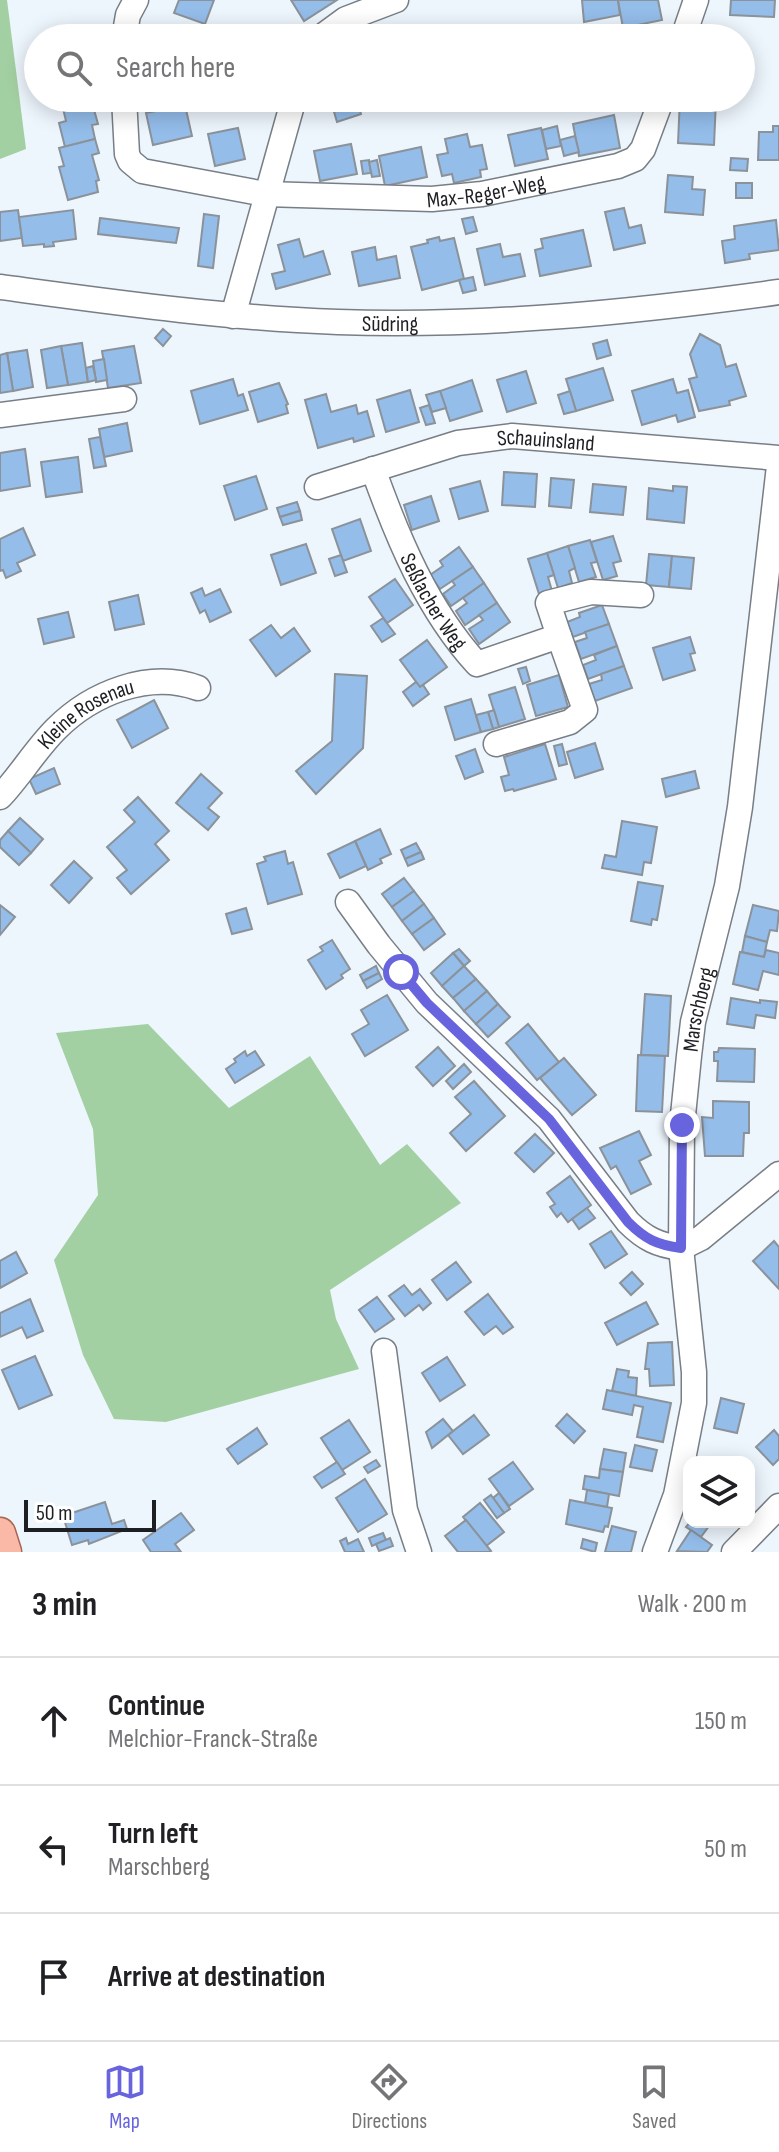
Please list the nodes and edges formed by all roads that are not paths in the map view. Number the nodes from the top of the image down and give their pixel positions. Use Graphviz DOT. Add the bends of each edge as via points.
graph roads {
  1 [pos="136,0"];
  2 [pos="396,0"];
  3 [pos="696,0"];
  4 [pos="126,24"];
  5 [pos="339,24"];
  6 [pos="688,24"];
  7 [pos="124,112"];
  8 [pos="290,112"];
  9 [pos="657,112"];
  10 [pos="265,194"];
  11 [pos="0,287"];
  12 [pos="779,292"];
  13 [pos="233,316"];
  14 [pos="124,399"];
  15 [pos="0,415"];
  16 [pos="779,458"];
  17 [pos="779,466"];
  18 [pos="373,469"];
  19 [pos="317,487"];
  20 [pos="641,595"];
  21 [pos="559,636"];
  22 [pos="768,652"];
  23 [pos="198,688"];
  24 [pos="496,744"];
  25 [pos="0,797"];
  26 [pos="348,902"];
  27 [pos="779,1174"];
  28 [pos="681,1248"];
  29 [pos="384,1351"];
  30 [pos="779,1506"];
  31 [pos="0,1533"];
  32 [pos="6,1552"];
  33 [pos="419,1552"];
  34 [pos="655,1552"];
  35 [pos="734,1552"];
  1 -- 4 [label="street"];
  2 -- 5 [label="street"];
  3 -- 6 [label="street"];
  7 -- 10 [label="street, Max-Reger-Weg" via="125,145 135,167"];
  8 -- 10 [label="street"];
  9 -- 10 [label="street, Max-Reger-Weg" via="643,149 618,166 432,199"];
  10 -- 13 [label="street"];
  11 -- 13 [label="street, Südring"];
  12 -- 13 [label="street, Südring" via="603,314 447,322"];
  14 -- 15 [label="street"];
  16 -- 18 [label="street, Schauinsland" via="512,436 458,443"];
  17 -- 22 [label="street, Marschberg"];
  18 -- 19 [label="street, Schauinsland"];
  18 -- 21 [label="street, Seßlacher Weg" via="415,572 457,642 477,664"];
  20 -- 21 [label="street" via="591,592 548,603"];
  21 -- 24 [label="street" via="585,710 570,722"];
  22 -- 28 [label="street, Marschberg" via="727,886 693,1022 682,1125"];
  23 -- 25 [label="street, Kleine Rosenau" via="150,682 92,701 57,728"];
  26 -- 28 [label="street" via="427,1003 549,1119 628,1222 658,1245"];
  27 -- 28 [label="street" via="701,1238"];
  28 -- 34 [label="street, Marschberg" via="694,1403 676,1495"];
  29 -- 33 [label="street" via="405,1510"];
  30 -- 35 [label="street"];
  31 -- 32 [label="main road"];
}
